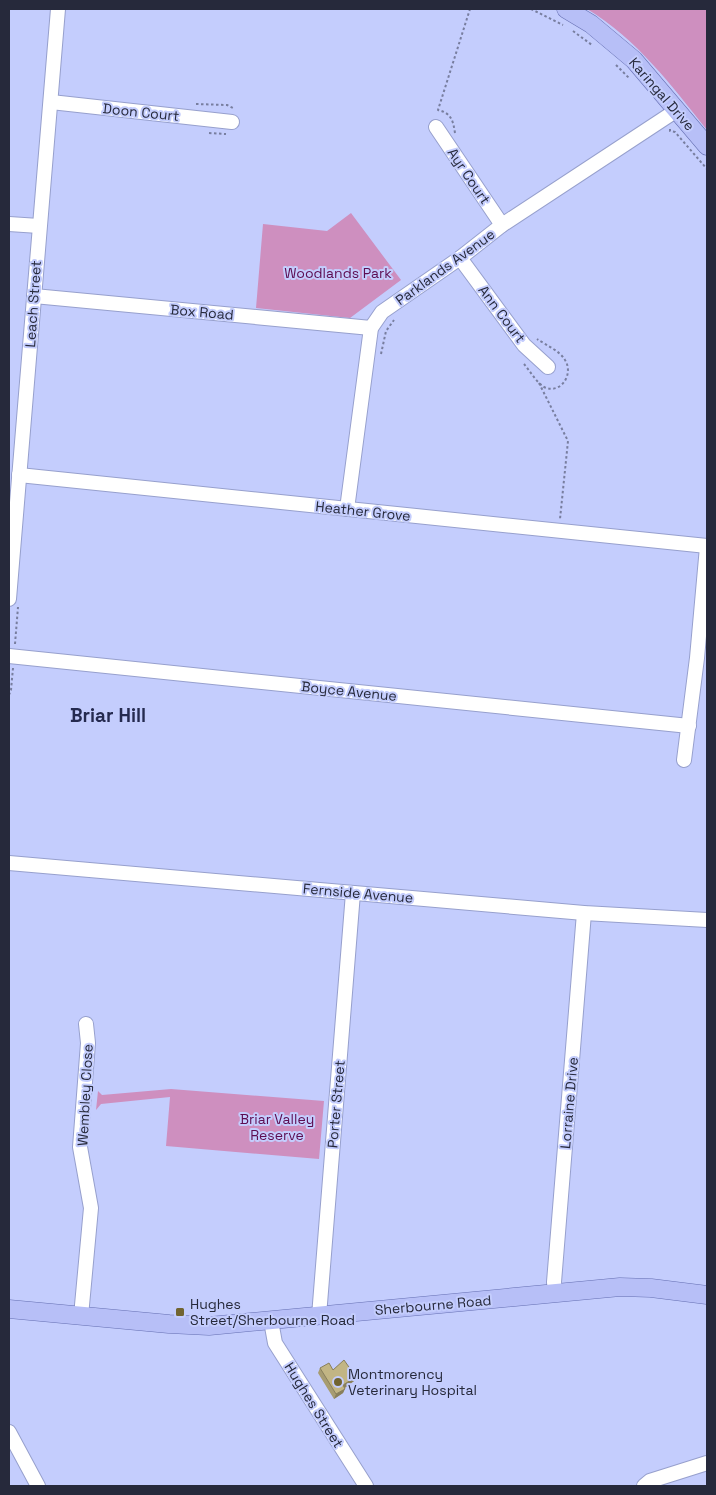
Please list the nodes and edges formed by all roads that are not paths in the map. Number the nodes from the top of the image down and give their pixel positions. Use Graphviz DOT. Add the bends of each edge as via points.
graph roads {
  1 [pos="58,9"];
  2 [pos="564,17"];
  3 [pos="50,102"];
  4 [pos="670,115"];
  5 [pos="232,122"];
  6 [pos="436,127"];
  7 [pos="707,146"];
  8 [pos="9,224"];
  9 [pos="502,225"];
  10 [pos="39,226"];
  11 [pos="460,258"];
  12 [pos="34,296"];
  13 [pos="371,328"];
  14 [pos="548,367"];
  15 [pos="20,475"];
  16 [pos="347,509"];
  17 [pos="707,547"];
  18 [pos="9,599"];
  19 [pos="14,654"];
  20 [pos="702,659"];
  21 [pos="689,726"];
  22 [pos="684,760"];
  23 [pos="9,863"];
  24 [pos="353,893"];
  25 [pos="584,913"];
  26 [pos="707,920"];
  27 [pos="86,1024"];
  28 [pos="555,1293"];
  29 [pos="707,1295"];
  30 [pos="9,1309"];
  31 [pos="81,1316"];
  32 [pos="319,1316"];
  33 [pos="271,1321"];
  34 [pos="9,1432"];
  35 [pos="707,1463"];
  36 [pos="38,1486"];
  37 [pos="366,1486"];
  38 [pos="644,1486"];
  1 -- 3 [label="street, Leach Street"];
  2 -- 4 [label="main road, Karingal Drive" via="591,24 634,60"];
  3 -- 5 [label="street, Doon Court"];
  3 -- 10 [label="street, Leach Street"];
  4 -- 7 [label="main road, Karingal Drive"];
  4 -- 9 [label="street, Parklands Avenue"];
  6 -- 9 [label="street, Ayr Court"];
  8 -- 10 [label="street"];
  9 -- 11 [label="street, Parklands Avenue"];
  10 -- 12 [label="street, Leach Street"];
  11 -- 13 [label="street, Parklands Avenue" via="382,312"];
  11 -- 14 [label="street, Ann Court" via="524,345"];
  12 -- 13 [label="street, Box Road"];
  12 -- 15 [label="street, Leach Street"];
  13 -- 16 [label="street"];
  15 -- 16 [label="street, Heather Grove"];
  15 -- 18 [label="street, Leach Street"];
  16 -- 17 [label="street, Heather Grove"];
  17 -- 20 [label="street"];
  19 -- 21 [label="street, Boyce Avenue"];
  20 -- 21 [label="street"];
  21 -- 22 [label="street"];
  23 -- 24 [label="street, Fernside Avenue"];
  24 -- 25 [label="street, Fernside Avenue"];
  24 -- 32 [label="street, Porter Street"];
  25 -- 26 [label="street, Fernside Avenue"];
  25 -- 28 [label="street, Lorraine Drive"];
  27 -- 31 [label="street, Wembley Close" via="88,1043 80,1147 91,1208"];
  28 -- 29 [label="main road, Sherbourne Road" via="636,1287"];
  28 -- 32 [label="main road, Sherbourne Road"];
  30 -- 31 [label="main road, Sherbourne Road"];
  31 -- 33 [label="main road, Sherbourne Road" via="196,1326"];
  32 -- 33 [label="main road, Sherbourne Road"];
  33 -- 37 [label="street, Hughes Street" via="275,1343"];
  34 -- 36 [label="street"];
  35 -- 38 [label="street" via="650,1481"];
}
